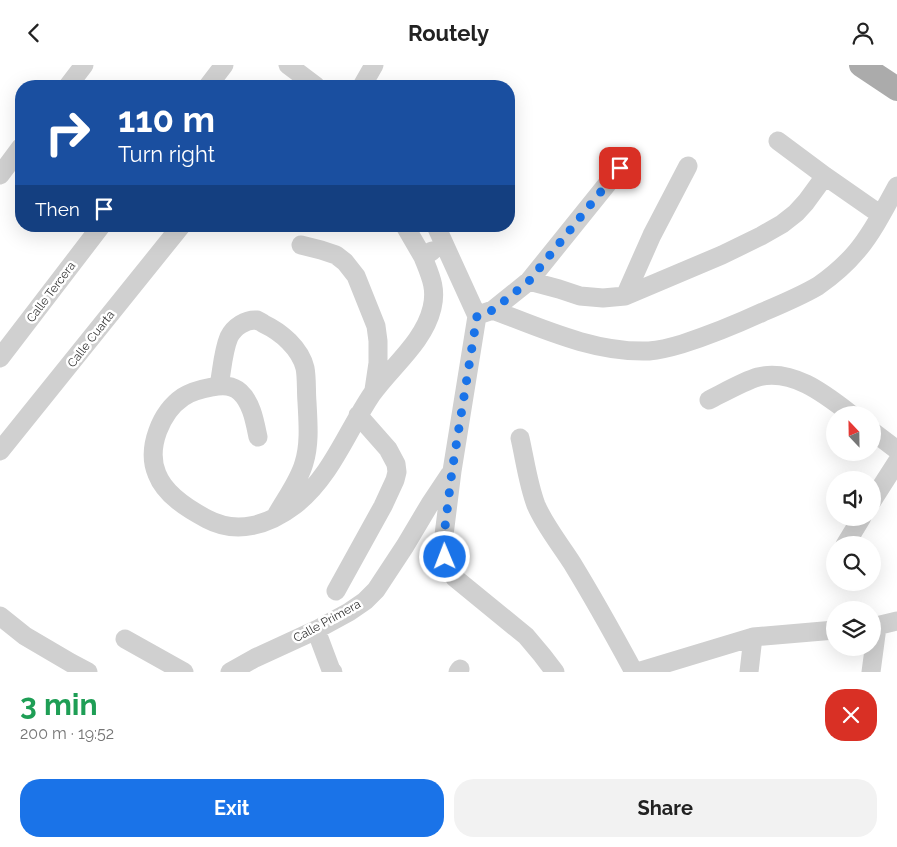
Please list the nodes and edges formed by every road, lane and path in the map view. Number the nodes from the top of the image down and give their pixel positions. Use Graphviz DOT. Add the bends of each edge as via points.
graph roads {
  1 [pos="84,65"];
  2 [pos="224,65"];
  3 [pos="288,65"];
  4 [pos="374,65"];
  5 [pos="861,65"];
  6 [pos="73,80"];
  7 [pos="213,80"];
  8 [pos="308,80"];
  9 [pos="365,80"];
  10 [pos="897,89"];
  11 [pos="778,141"];
  12 [pos="15,155"];
  13 [pos="688,167"];
  14 [pos="620,168"];
  15 [pos="0,175"];
  16 [pos="824,175"];
  17 [pos="897,186"];
  18 [pos="882,215"];
  19 [pos="96,232"];
  20 [pos="176,232"];
  21 [pos="408,232"];
  22 [pos="439,232"];
  23 [pos="444,244"];
  24 [pos="301,245"];
  25 [pos="423,257"];
  26 [pos="529,281"];
  27 [pos="625,296"];
  28 [pos="485,313"];
  29 [pos="0,358"];
  30 [pos="219,385"];
  31 [pos="373,393"];
  32 [pos="709,400"];
  33 [pos="841,406"];
  34 [pos="358,415"];
  35 [pos="258,437"];
  36 [pos="520,438"];
  37 [pos="881,438"];
  38 [pos="897,450"];
  39 [pos="0,451"];
  40 [pos="897,462"];
  41 [pos="452,471"];
  42 [pos="881,487"];
  43 [pos="273,519"];
  44 [pos="336,591"];
  45 [pos="0,616"];
  46 [pos="897,621"];
  47 [pos="881,625"];
  48 [pos="316,630"];
  49 [pos="826,631"];
  50 [pos="753,637"];
  51 [pos="125,639"];
  52 [pos="872,656"];
  53 [pos="331,671"];
  54 [pos="88,672"];
  55 [pos="184,672"];
  56 [pos="230,672"];
  57 [pos="555,672"];
  58 [pos="636,672"];
  59 [pos="749,672"];
  60 [pos="871,672"];
  1 -- 6 [label="street"];
  2 -- 7 [label="street"];
  3 -- 8 [label="street"];
  4 -- 9 [label="street"];
  5 -- 10 [label="main road"];
  11 -- 16 [label="street"];
  12 -- 15 [label="street"];
  13 -- 27 [label="street" via="652,235"];
  14 -- 26 [label="street"];
  16 -- 18 [label="street"];
  16 -- 27 [label="street" via="806,202 782,224 722,255"];
  17 -- 18 [label="street"];
  18 -- 28 [label="street" via="858,251 819,285 734,325 668,348 649,351 597,346"];
  19 -- 29 [label="street, Calle Tercera"];
  20 -- 39 [label="street, Calle Cuarta"];
  21 -- 25 [label="street"];
  22 -- 23 [label="street"];
  23 -- 25 [label="street"];
  23 -- 28 [label="street"];
  24 -- 31 [label="street" via="336,255 356,276 376,326 378,363"];
  25 -- 31 [label="street" via="434,286 433,307 407,354"];
  26 -- 27 [label="street" via="580,296"];
  26 -- 28 [label="street"];
  28 -- 41 [label="street"];
  30 -- 35 [label="street" via="242,393 252,412"];
  30 -- 43 [label="street" via="194,391 169,411 153,448 157,475 181,504 211,521 235,527 253,527"];
  30 -- 43 [label="street" via="230,335 244,322 258,320 275,329 292,344 305,368 308,422 304,464"];
  31 -- 34 [label="street"];
  32 -- 33 [label="street" via="758,377 773,375 810,386"];
  34 -- 43 [label="street" via="346,440 306,496"];
  34 -- 44 [label="street" via="388,449 397,472 383,506"];
  36 -- 58 [label="street" via="535,503 542,518"];
  37 -- 38 [label="street"];
  40 -- 42 [label="street"];
  41 -- 48 [label="street, Calle Primera" via="376,590"];
  41 -- 57 [label="street" via="443,543 449,568 455,578 526,636"];
  45 -- 54 [label="street" via="25,636"];
  46 -- 47 [label="street"];
  48 -- 53 [label="street"];
  48 -- 56 [label="street, Calle Primera"];
  49 -- 50 [label="street"];
  50 -- 58 [label="street"];
  50 -- 59 [label="street"];
  51 -- 55 [label="street"];
  52 -- 60 [label="street"];
}
